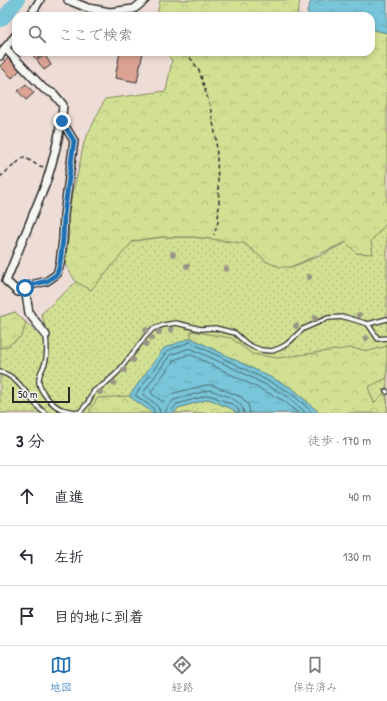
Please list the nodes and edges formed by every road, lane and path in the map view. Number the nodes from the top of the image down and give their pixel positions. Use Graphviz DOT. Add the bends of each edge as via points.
graph roads {
  1 [pos="40,0"];
  2 [pos="68,0"];
  3 [pos="146,0"];
  4 [pos="32,12"];
  5 [pos="12,39"];
  6 [pos="5,48"];
  7 [pos="12,55"];
  8 [pos="0,56"];
  9 [pos="13,56"];
  10 [pos="189,56"];
  11 [pos="62,121"];
  12 [pos="50,169"];
  13 [pos="0,177"];
  14 [pos="214,235"];
  15 [pos="25,288"];
  16 [pos="387,319"];
  17 [pos="368,324"];
  18 [pos="46,335"];
  19 [pos="387,338"];
  20 [pos="0,372"];
  21 [pos="45,413"];
  22 [pos="79,413"];
  1 -- 4 [label="street"];
  2 -- 3 [label="street" via="88,8 110,12 134,9"];
  5 -- 6 [label="street"];
  6 -- 7 [label="street"];
  6 -- 8 [label="street"];
  9 -- 11 [label="street" via="44,89 54,94 62,105"];
  10 -- 14 [label="path" via="199,70 216,138 219,203"];
  11 -- 12 [label="street"];
  11 -- 15 [label="street" via="74,141 60,264 57,274 47,281"];
  12 -- 13 [label="path" via="24,157"];
  12 -- 15 [label="street" via="6,281 18,292"];
  15 -- 18 [label="street" via="29,313"];
  16 -- 17 [label="lane"];
  17 -- 19 [label="lane" via="378,339"];
  17 -- 22 [label="lane" via="345,316 328,318 303,329 287,344 272,351 253,347 235,333 215,328 201,329 176,323 163,325 153,329 146,336 118,372 94,391"];
  18 -- 22 [label="lane" via="46,361 38,382 42,392 60,408"];
  20 -- 21 [label="lane" via="20,385"];
}
